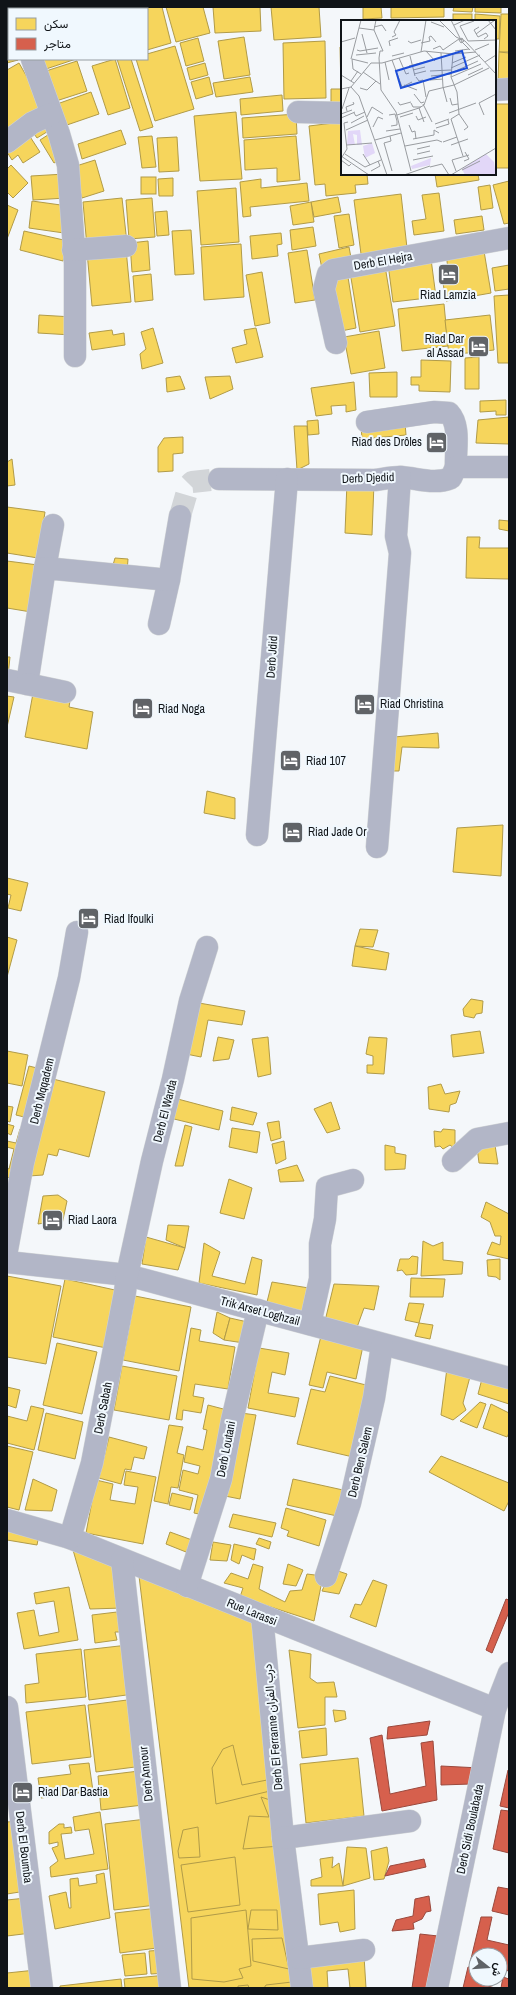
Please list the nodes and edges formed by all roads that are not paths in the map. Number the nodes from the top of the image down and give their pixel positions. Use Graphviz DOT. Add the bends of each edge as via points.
graph roads {
  1 [pos="32,60"];
  2 [pos="509,88"];
  3 [pos="496,90"];
  4 [pos="298,112"];
  5 [pos="51,114"];
  6 [pos="341,114"];
  7 [pos="7,142"];
  8 [pos="509,238"];
  9 [pos="126,246"];
  10 [pos="73,250"];
  11 [pos="336,343"];
  12 [pos="75,356"];
  13 [pos="367,422"];
  14 [pos="456,467"];
  15 [pos="509,467"];
  16 [pos="400,477"];
  17 [pos="219,479"];
  18 [pos="287,479"];
  19 [pos="180,516"];
  20 [pos="53,525"];
  21 [pos="45,568"];
  22 [pos="169,580"];
  23 [pos="159,624"];
  24 [pos="17,682"];
  25 [pos="65,692"];
  26 [pos="258,835"];
  27 [pos="377,847"];
  28 [pos="77,932"];
  29 [pos="207,947"];
  30 [pos="509,1133"];
  31 [pos="453,1161"];
  32 [pos="353,1180"];
  33 [pos="7,1250"];
  34 [pos="7,1262"];
  35 [pos="126,1275"];
  36 [pos="258,1310"];
  37 [pos="310,1324"];
  38 [pos="382,1345"];
  39 [pos="509,1378"];
  40 [pos="7,1520"];
  41 [pos="70,1538"];
  42 [pos="122,1560"];
  43 [pos="326,1576"];
  44 [pos="188,1586"];
  45 [pos="262,1616"];
  46 [pos="509,1673"];
  47 [pos="7,1707"];
  48 [pos="495,1708"];
  49 [pos="410,1821"];
  50 [pos="283,1838"];
  51 [pos="364,1950"];
  52 [pos="299,1958"];
  53 [pos="42,1988"];
  54 [pos="170,1988"];
  55 [pos="302,1988"];
  56 [pos="437,1988"];
  1 -- 5 [label="street"];
  2 -- 3 [label="street"];
  4 -- 6 [label="street"];
  5 -- 7 [label="street" via="32,123"];
  5 -- 10 [label="street" via="68,165"];
  8 -- 11 [label="street, Derb El Hejra" via="333,270 328,274 324,289"];
  9 -- 10 [label="street"];
  10 -- 12 [label="street"];
  13 -- 14 [label="street" via="434,412 449,413 454,418 455,425"];
  14 -- 15 [label="street"];
  14 -- 16 [label="street, Derb Djedid" via="451,478 446,480 424,481"];
  16 -- 18 [label="street, Derb Djedid" via="375,480"];
  16 -- 27 [label="street" via="396,536 400,553"];
  17 -- 18 [label="street, Derb Djedid"];
  18 -- 26 [label="street, Derb Jdid"];
  19 -- 22 [label="street"];
  20 -- 21 [label="street"];
  21 -- 22 [label="street"];
  21 -- 24 [label="street"];
  22 -- 23 [label="street"];
  24 -- 25 [label="street"];
  28 -- 33 [label="street, Derb Mqqadem" via="67,986 23,1163"];
  29 -- 35 [label="street, Derb El Warda" via="190,1001"];
  30 -- 31 [label="street" via="478,1139"];
  32 -- 37 [label="street" via="327,1187 320,1244 320,1279"];
  34 -- 35 [label="street, Trik Arset Loghzail"];
  35 -- 36 [label="street, Trik Arset Loghzail"];
  35 -- 41 [label="street, Derb Sabah" via="125,1292 92,1463"];
  36 -- 37 [label="street, Trik Arset Loghzail"];
  36 -- 44 [label="street, Derb Loutani" via="221,1479"];
  37 -- 38 [label="street, Trik Arset Loghzail"];
  38 -- 39 [label="street, Trik Arset Loghzail"];
  38 -- 43 [label="street, Derb Ben Salem" via="373,1405 356,1481"];
  40 -- 41 [label="street, Rue Larassi"];
  41 -- 42 [label="street, Rue Larassi"];
  42 -- 44 [label="street, Rue Larassi"];
  42 -- 54 [label="street, Derb Annour"];
  44 -- 45 [label="street, Rue Larassi"];
  45 -- 48 [label="street, Rue Larassi"];
  45 -- 50 [label="street, Derb El Ferranne درب الفران"];
  46 -- 48 [label="street, Derb Sidi Boulabada"];
  47 -- 53 [label="street, Derb El Boumba"];
  48 -- 56 [label="street, Derb Sidi Boulabada"];
  49 -- 50 [label="street"];
  50 -- 52 [label="street, Derb El Ferranne درب الفران"];
  51 -- 52 [label="street"];
  52 -- 55 [label="street, Derb El Ferranne درب الفران"];
}
